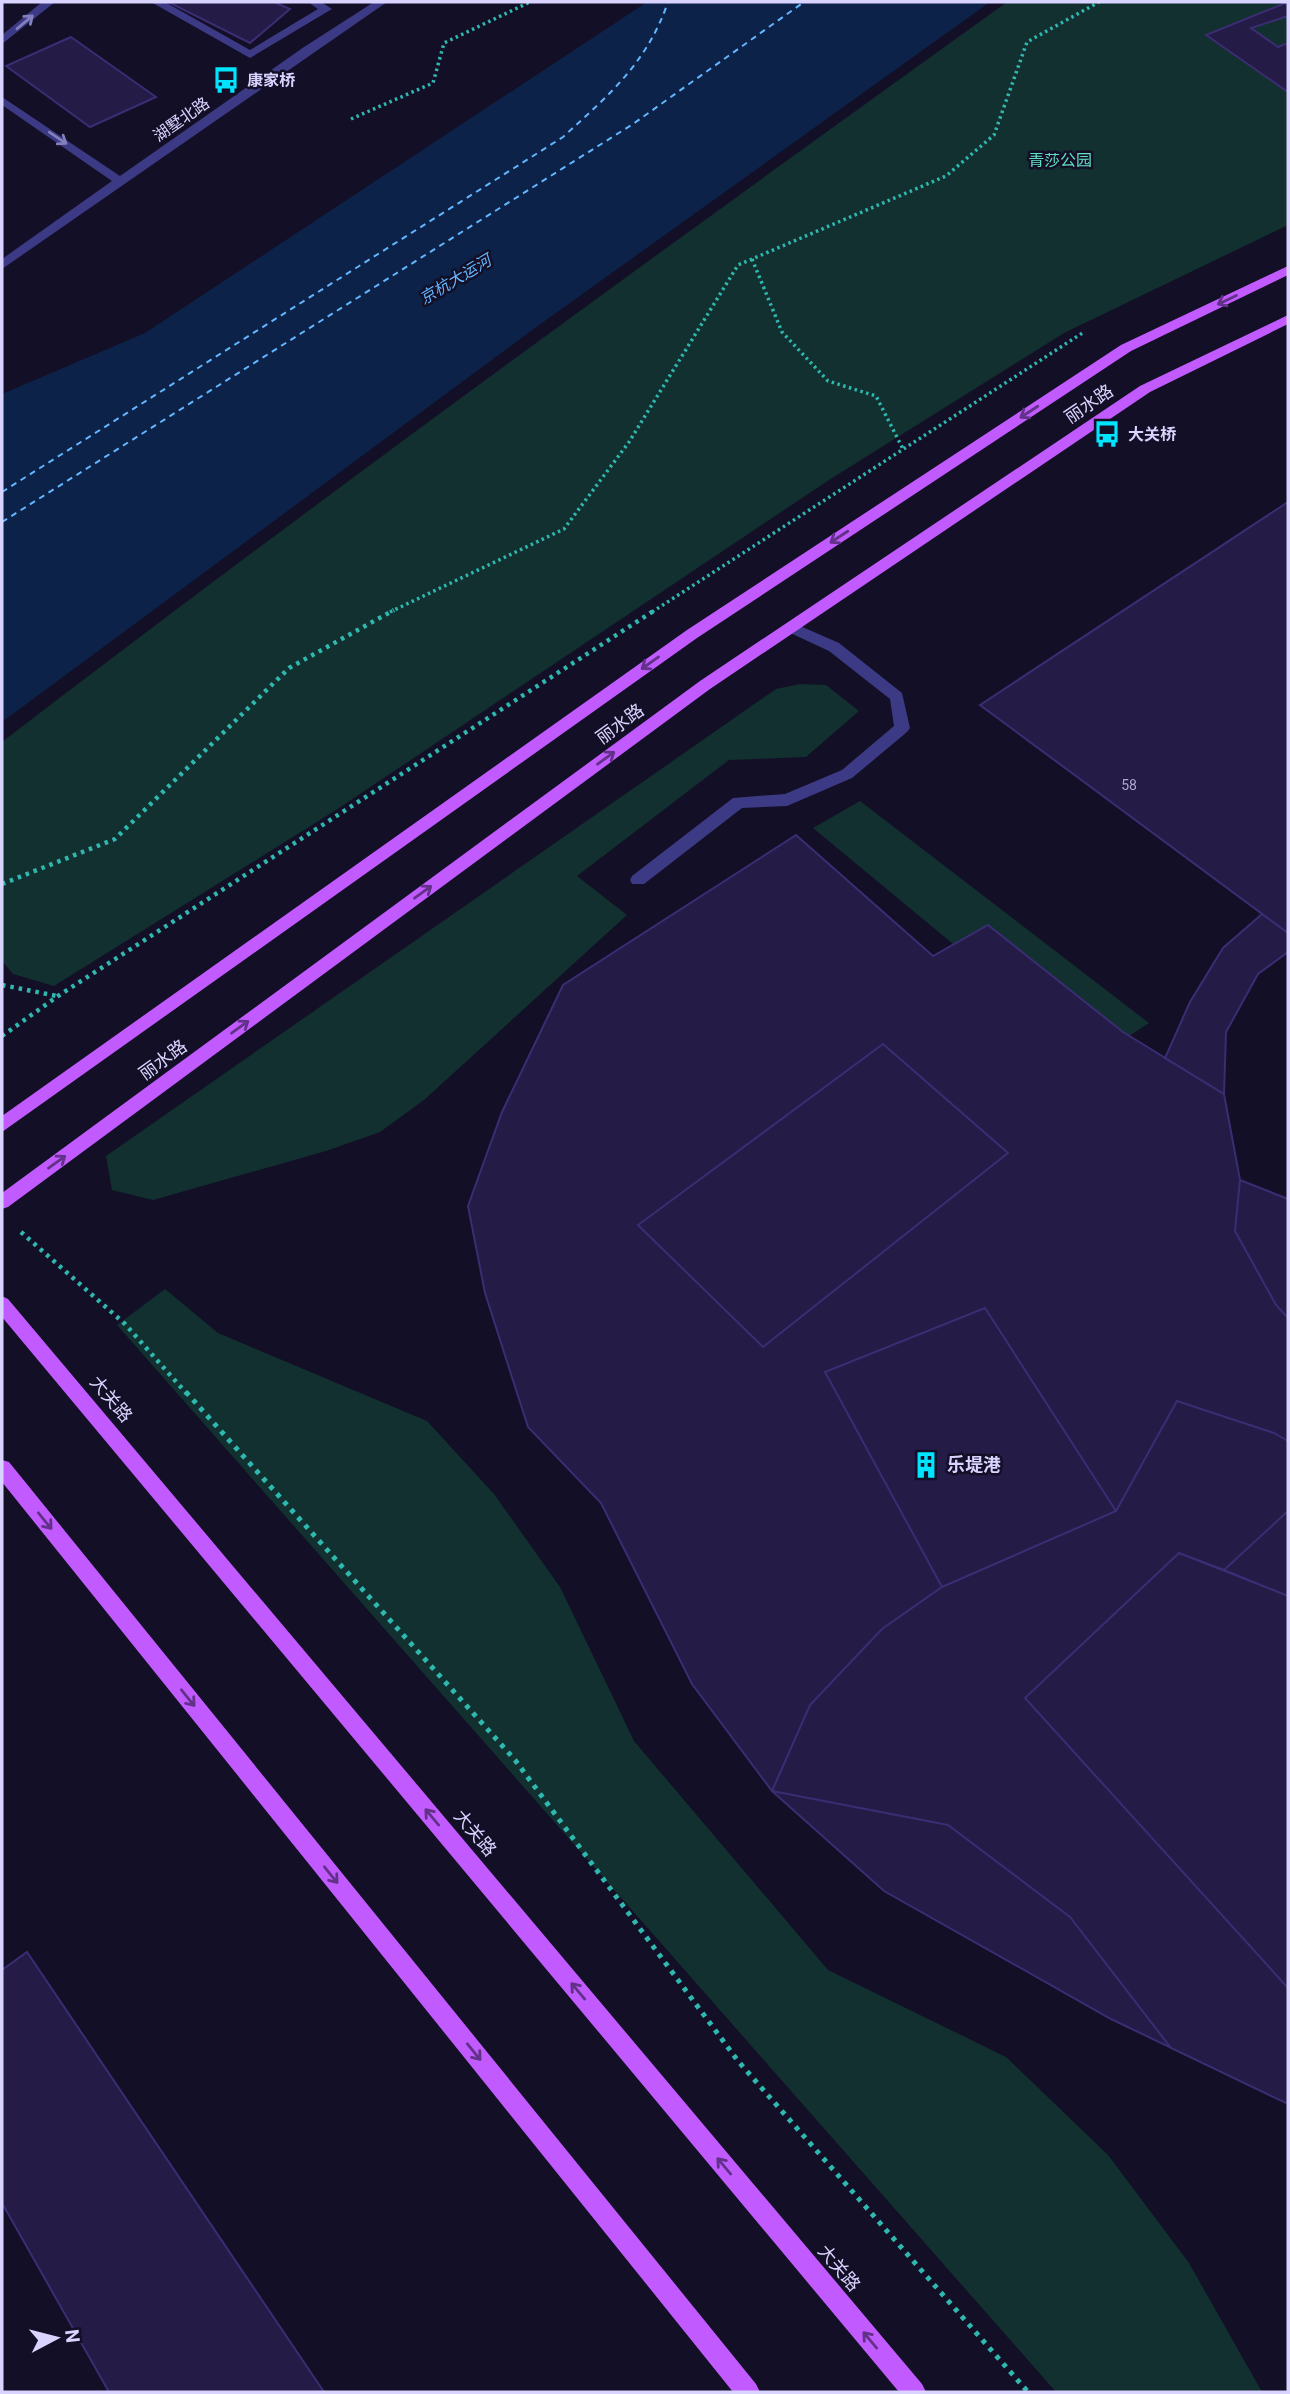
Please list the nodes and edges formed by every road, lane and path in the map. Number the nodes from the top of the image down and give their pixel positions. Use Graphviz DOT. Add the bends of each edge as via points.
graph roads {
  1 [pos="49,2"];
  2 [pos="157,2"];
  3 [pos="313,2"];
  4 [pos="381,2"];
  5 [pos="530,2"];
  6 [pos="1099,2"];
  7 [pos="2,41"];
  8 [pos="2,100"];
  9 [pos="351,119"];
  10 [pos="120,181"];
  11 [pos="752,259"];
  12 [pos="2,265"];
  13 [pos="1288,270"];
  14 [pos="1288,319"];
  15 [pos="1096,327"];
  16 [pos="903,449"];
  17 [pos="791,626"];
  18 [pos="638,880"];
  19 [pos="2,884"];
  20 [pos="2,985"];
  21 [pos="58,996"];
  22 [pos="2,1036"];
  23 [pos="2,1125"];
  24 [pos="2,1202"];
  25 [pos="12,1224"];
  26 [pos="2,1304"];
  27 [pos="2,1468"];
  28 [pos="748,2392"];
  29 [pos="914,2392"];
  30 [pos="1028,2392"];
  7 -- 1 [label="street, one-way"];
  2 -- 3 [label="street" via="250,55 326,9"];
  4 -- 10 [label="street, 湖墅北路"];
  5 -- 9 [label="path" via="444,43 433,83"];
  6 -- 11 [label="path" via="1027,43 994,135 946,176"];
  8 -- 10 [label="street, one-way"];
  10 -- 12 [label="street, 湖墅北路"];
  11 -- 16 [label="path" via="782,332 828,381 876,396"];
  11 -- 19 [label="path" via="738,265 629,442 564,529 375,619 289,668 115,839"];
  13 -- 23 [label="main road, 丽水路, one-way" via="1126,348 692,634"];
  14 -- 17 [label="main road, 丽水路" via="1145,389"];
  15 -- 16 [label="path" via="1072,338"];
  16 -- 21 [label="path"];
  17 -- 18 [label="street" via="834,647 897,697 902,728 848,774 787,800 738,802"];
  24 -- 17 [label="main road, 丽水路, one-way"];
  20 -- 21 [label="path"];
  21 -- 22 [label="path"];
  25 -- 30 [label="path" via="125,1324 515,1760 738,2061"];
  29 -- 26 [label="main road, 大关路, one-way"];
  27 -- 28 [label="main road, one-way"];
}
